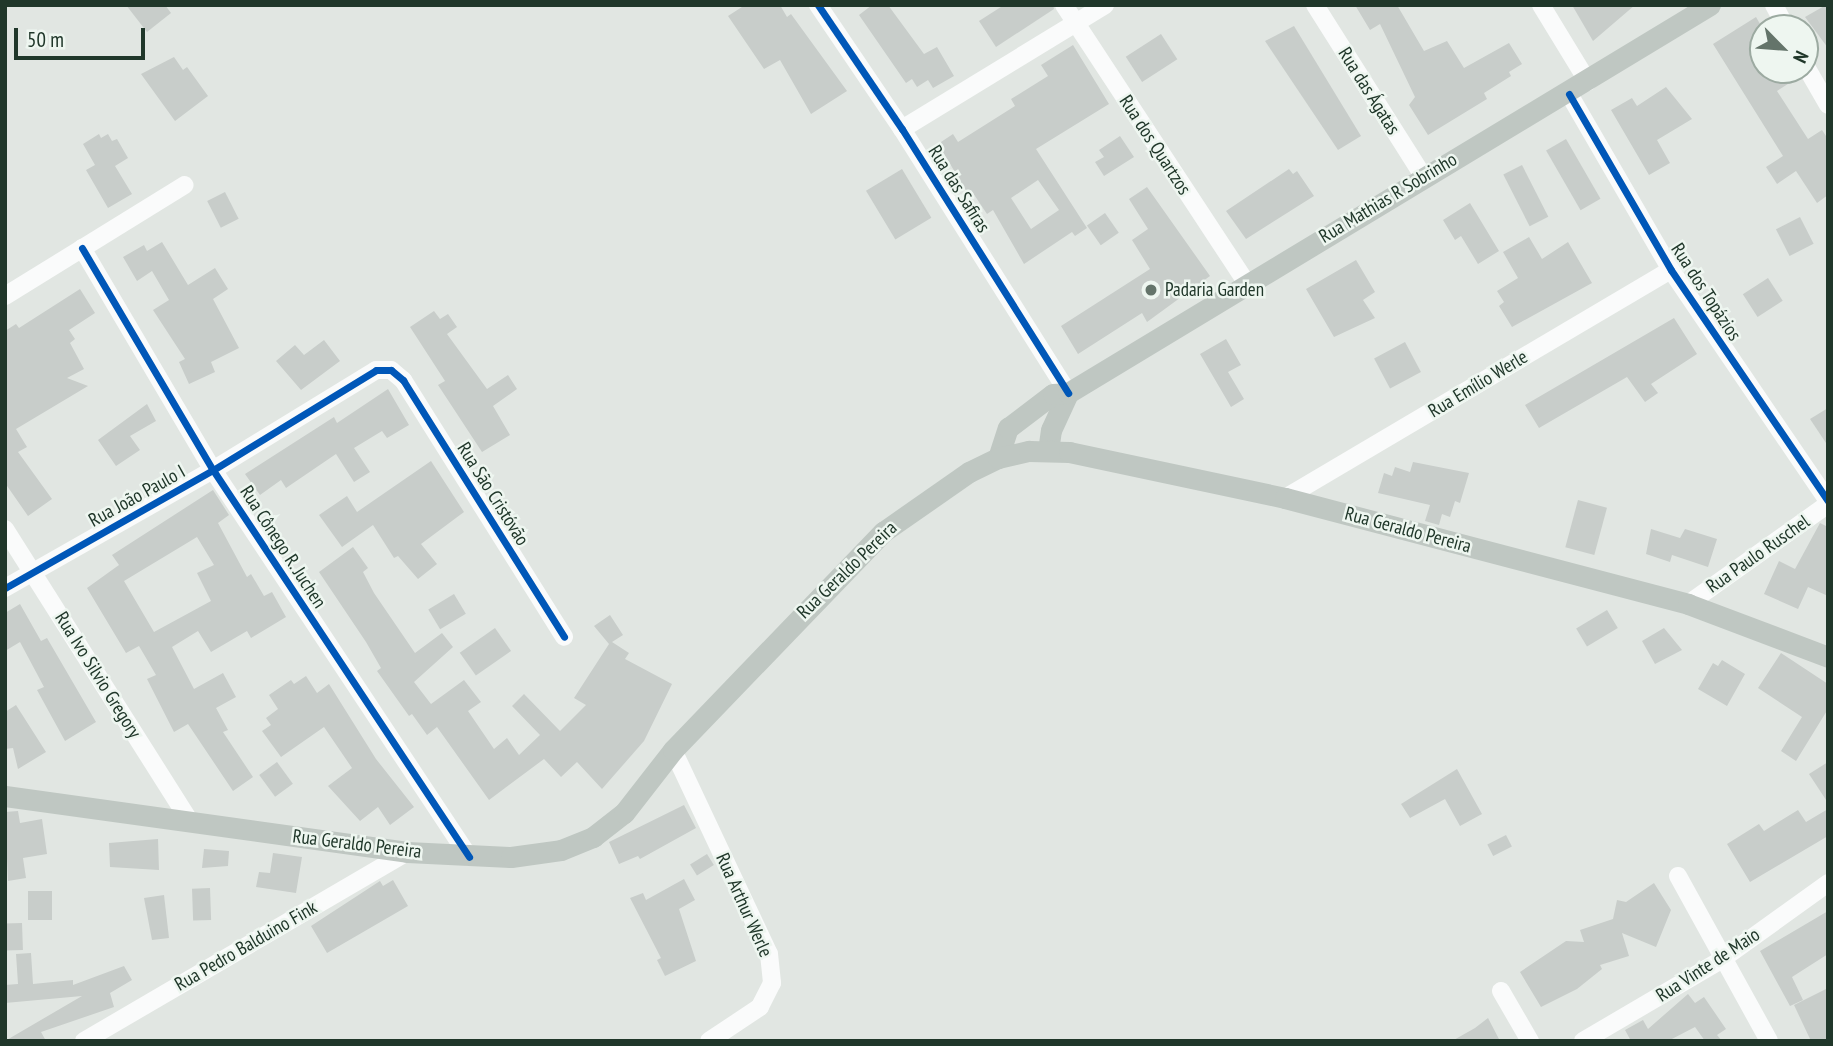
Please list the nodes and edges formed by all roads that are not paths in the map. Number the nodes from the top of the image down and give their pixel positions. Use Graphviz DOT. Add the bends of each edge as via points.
graph roads {
  1 [pos="818,5"];
  2 [pos="1064,5"];
  3 [pos="1105,5"];
  4 [pos="1315,5"];
  5 [pos="1541,5"];
  6 [pos="1710,5"];
  7 [pos="1077,25"];
  8 [pos="1588,82"];
  9 [pos="1816,84"];
  10 [pos="1569,93"];
  11 [pos="1828,106"];
  12 [pos="902,128"];
  13 [pos="1423,176"];
  14 [pos="185,185"];
  15 [pos="82,248"];
  16 [pos="1671,270"];
  17 [pos="1247,284"];
  18 [pos="5,296"];
  19 [pos="391,370"];
  20 [pos="1068,393"];
  21 [pos="1048,451"];
  22 [pos="998,458"];
  23 [pos="214,470"];
  24 [pos="1285,498"];
  25 [pos="1828,503"];
  26 [pos="5,529"];
  27 [pos="33,573"];
  28 [pos="5,588"];
  29 [pos="1688,604"];
  30 [pos="564,637"];
  31 [pos="1828,657"];
  32 [pos="673,750"];
  33 [pos="5,796"];
  34 [pos="190,822"];
  35 [pos="407,852"];
  36 [pos="469,857"];
  37 [pos="1678,876"];
  38 [pos="1828,883"];
  39 [pos="1721,960"];
  40 [pos="1501,991"];
  41 [pos="84,1041"];
  42 [pos="709,1041"];
  43 [pos="1530,1041"];
  44 [pos="1583,1041"];
  45 [pos="1769,1041"];
  1 -- 12 [label="street, Rua das Safiras"];
  2 -- 7 [label="street, Rua dos Quartzos"];
  3 -- 7 [label="street"];
  4 -- 13 [label="street, Rua das Ágatas"];
  5 -- 8 [label="street"];
  6 -- 8 [label="main road, Rua Mathias R Sobrinho"];
  7 -- 12 [label="street"];
  7 -- 17 [label="street, Rua dos Quartzos"];
  8 -- 10 [label="main road, Rua Mathias R Sobrinho"];
  9 -- 11 [label="street"];
  10 -- 13 [label="main road, Rua Mathias R Sobrinho"];
  10 -- 16 [label="street, Rua dos Topázios"];
  12 -- 20 [label="street, Rua das Safiras"];
  13 -- 17 [label="main road, Rua Mathias R Sobrinho"];
  14 -- 15 [label="street"];
  15 -- 18 [label="street"];
  15 -- 23 [label="street, Rua Cônego R. Juchen"];
  16 -- 24 [label="street, Rua Emílio Werle"];
  16 -- 25 [label="street, Rua dos Topázios"];
  17 -- 20 [label="main road, Rua Mathias R Sobrinho"];
  19 -- 23 [label="street, Rua João Paulo I" via="376,370"];
  19 -- 30 [label="street, Rua São Cristóvão" via="403,380"];
  20 -- 21 [label="main road" via="1051,430"];
  20 -- 22 [label="main road, Rua Mathias R Sobrinho" via="1052,394 1009,428"];
  21 -- 22 [label="main road, Rua Geraldo Pereira"];
  21 -- 24 [label="main road, Rua Geraldo Pereira"];
  22 -- 32 [label="main road, Rua Geraldo Pereira" via="937,492 883,532"];
  23 -- 27 [label="street, Rua João Paulo I"];
  23 -- 36 [label="street, Rua Cônego R. Juchen"];
  24 -- 29 [label="main road, Rua Geraldo Pereira"];
  25 -- 29 [label="street, Rua Paulo Ruschel"];
  26 -- 27 [label="street, Rua Ivo Silvio Gregory"];
  27 -- 28 [label="street, Rua João Paulo I"];
  27 -- 34 [label="street, Rua Ivo Silvio Gregory"];
  29 -- 31 [label="main road, Rua Geraldo Pereira"];
  32 -- 36 [label="main road, Rua Geraldo Pereira" via="624,813 593,837 561,850"];
  32 -- 42 [label="street, Rua Arthur Werle" via="769,954 772,982 760,1007"];
  33 -- 34 [label="main road, Rua Geraldo Pereira"];
  34 -- 35 [label="main road, Rua Geraldo Pereira"];
  35 -- 36 [label="main road, Rua Geraldo Pereira"];
  35 -- 41 [label="street, Rua Pedro Balduino Fink"];
  37 -- 39 [label="street"];
  38 -- 39 [label="street, Rua Vinte de Maio"];
  39 -- 44 [label="street, Rua Vinte de Maio"];
  39 -- 45 [label="street"];
  40 -- 43 [label="street"];
}
